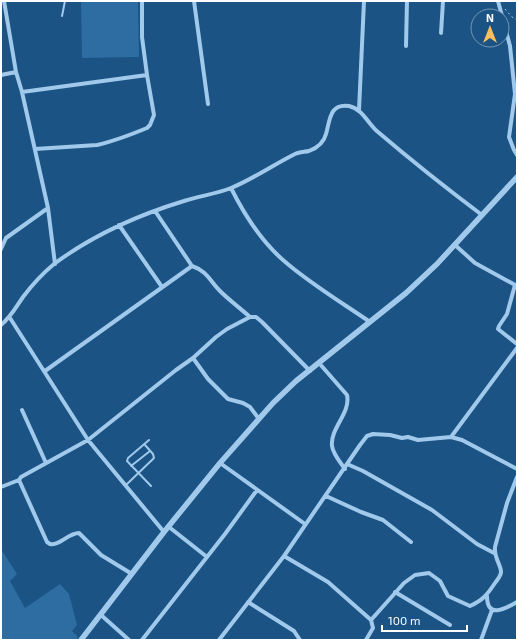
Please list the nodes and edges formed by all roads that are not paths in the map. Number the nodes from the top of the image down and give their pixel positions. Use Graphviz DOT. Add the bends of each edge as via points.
graph roads {
  1 [pos="65,1"];
  2 [pos="142,1"];
  3 [pos="194,1"];
  4 [pos="364,1"];
  5 [pos="407,1"];
  6 [pos="443,1"];
  7 [pos="498,1"];
  8 [pos="3,2"];
  9 [pos="62,16"];
  10 [pos="441,33"];
  11 [pos="406,46"];
  12 [pos="16,72"];
  13 [pos="1,75"];
  14 [pos="146,75"];
  15 [pos="22,92"];
  16 [pos="208,104"];
  17 [pos="359,110"];
  18 [pos="35,149"];
  19 [pos="517,155"];
  20 [pos="517,177"];
  21 [pos="231,188"];
  22 [pos="48,208"];
  23 [pos="155,211"];
  24 [pos="482,214"];
  25 [pos="119,225"];
  26 [pos="455,245"];
  27 [pos="1,250"];
  28 [pos="55,264"];
  29 [pos="192,266"];
  30 [pos="516,286"];
  31 [pos="162,287"];
  32 [pos="250,317"];
  33 [pos="10,318"];
  34 [pos="370,322"];
  35 [pos="1,325"];
  36 [pos="517,344"];
  37 [pos="517,348"];
  38 [pos="193,358"];
  39 [pos="319,363"];
  40 [pos="310,370"];
  41 [pos="45,371"];
  42 [pos="22,410"];
  43 [pos="259,419"];
  44 [pos="451,437"];
  45 [pos="88,440"];
  46 [pos="149,440"];
  47 [pos="145,445"];
  48 [pos="150,451"];
  49 [pos="46,463"];
  50 [pos="220,463"];
  51 [pos="347,464"];
  52 [pos="132,466"];
  53 [pos="344,469"];
  54 [pos="517,469"];
  55 [pos="138,473"];
  56 [pos="517,477"];
  57 [pos="18,480"];
  58 [pos="126,485"];
  59 [pos="151,486"];
  60 [pos="1,487"];
  61 [pos="257,490"];
  62 [pos="326,496"];
  63 [pos="305,524"];
  64 [pos="169,527"];
  65 [pos="164,532"];
  66 [pos="411,542"];
  67 [pos="494,553"];
  68 [pos="284,556"];
  69 [pos="207,557"];
  70 [pos="132,574"];
  71 [pos="395,592"];
  72 [pos="487,596"];
  73 [pos="248,602"];
  74 [pos="517,602"];
  75 [pos="492,610"];
  76 [pos="101,615"];
  77 [pos="371,620"];
  78 [pos="450,625"];
  79 [pos="81,640"];
  80 [pos="129,640"];
  81 [pos="142,640"];
  82 [pos="219,640"];
  83 [pos="300,640"];
  84 [pos="366,640"];
  85 [pos="481,640"];
  1 -- 9 [label="lane"];
  2 -- 14 [label="street"];
  3 -- 16 [label="street"];
  4 -- 17 [label="street"];
  5 -- 11 [label="street"];
  6 -- 10 [label="street"];
  7 -- 19 [label="street" via="510,46 514,94 509,137"];
  8 -- 12 [label="street"];
  12 -- 13 [label="street"];
  12 -- 15 [label="street"];
  14 -- 15 [label="street"];
  14 -- 18 [label="street" via="154,114 147,128 97,145"];
  15 -- 18 [label="street"];
  17 -- 21 [label="street" via="342,106 336,109 329,118 326,136 316,148 296,154"];
  17 -- 24 [label="street" via="373,128"];
  18 -- 22 [label="street"];
  20 -- 24 [label="street"];
  21 -- 23 [label="street"];
  21 -- 34 [label="street" via="244,213 282,259"];
  22 -- 27 [label="street" via="6,238"];
  22 -- 28 [label="street"];
  23 -- 25 [label="street"];
  23 -- 29 [label="street"];
  24 -- 26 [label="street"];
  25 -- 28 [label="street"];
  25 -- 31 [label="street"];
  26 -- 30 [label="street" via="475,263"];
  26 -- 34 [label="street" via="406,293"];
  28 -- 33 [label="street" via="23,297"];
  29 -- 31 [label="street"];
  29 -- 32 [label="street" via="206,274 218,290"];
  30 -- 36 [label="street" via="507,314 498,329"];
  31 -- 41 [label="street"];
  32 -- 38 [label="street" via="227,328"];
  32 -- 40 [label="street" via="256,317 262,322"];
  33 -- 35 [label="street"];
  33 -- 41 [label="street"];
  34 -- 39 [label="street"];
  37 -- 44 [label="street"];
  38 -- 43 [label="street" via="208,379 228,399 250,407"];
  38 -- 45 [label="street"];
  39 -- 40 [label="street"];
  39 -- 53 [label="street" via="347,395 348,401 332,442 333,451"];
  40 -- 43 [label="street"];
  41 -- 45 [label="street"];
  42 -- 49 [label="street"];
  43 -- 50 [label="street"];
  44 -- 51 [label="street" via="418,440 373,434 367,436"];
  44 -- 54 [label="street" via="462,440"];
  45 -- 49 [label="street"];
  45 -- 58 [label="street"];
  46 -- 47 [label="lane"];
  47 -- 48 [label="lane"];
  47 -- 52 [label="lane" via="127,459"];
  48 -- 52 [label="lane"];
  48 -- 55 [label="lane" via="154,458"];
  49 -- 57 [label="street"];
  50 -- 61 [label="street"];
  50 -- 64 [label="street"];
  51 -- 53 [label="street"];
  51 -- 67 [label="street" via="432,510"];
  52 -- 55 [label="lane"];
  53 -- 62 [label="street"];
  55 -- 58 [label="lane"];
  55 -- 59 [label="lane"];
  56 -- 67 [label="street" via="496,539"];
  57 -- 60 [label="street"];
  57 -- 70 [label="street" via="47,542 55,544 71,534 79,533 101,554"];
  58 -- 65 [label="street"];
  61 -- 63 [label="street"];
  61 -- 69 [label="street"];
  62 -- 63 [label="street"];
  62 -- 66 [label="street" via="383,520"];
  63 -- 68 [label="street"];
  64 -- 65 [label="street"];
  64 -- 69 [label="street"];
  65 -- 70 [label="street"];
  67 -- 72 [label="street" via="501,572"];
  68 -- 73 [label="street"];
  68 -- 77 [label="street" via="328,582"];
  69 -- 81 [label="street"];
  70 -- 76 [label="street"];
  71 -- 72 [label="street" via="415,575 429,573 440,581 448,596 470,606"];
  71 -- 77 [label="street"];
  71 -- 78 [label="street"];
  72 -- 75 [label="street" via="488,606"];
  73 -- 82 [label="street"];
  73 -- 83 [label="street" via="294,631"];
  74 -- 75 [label="street" via="504,609"];
  75 -- 85 [label="street"];
  76 -- 79 [label="street"];
  76 -- 80 [label="street"];
  77 -- 84 [label="street" via="373,628"];
}
